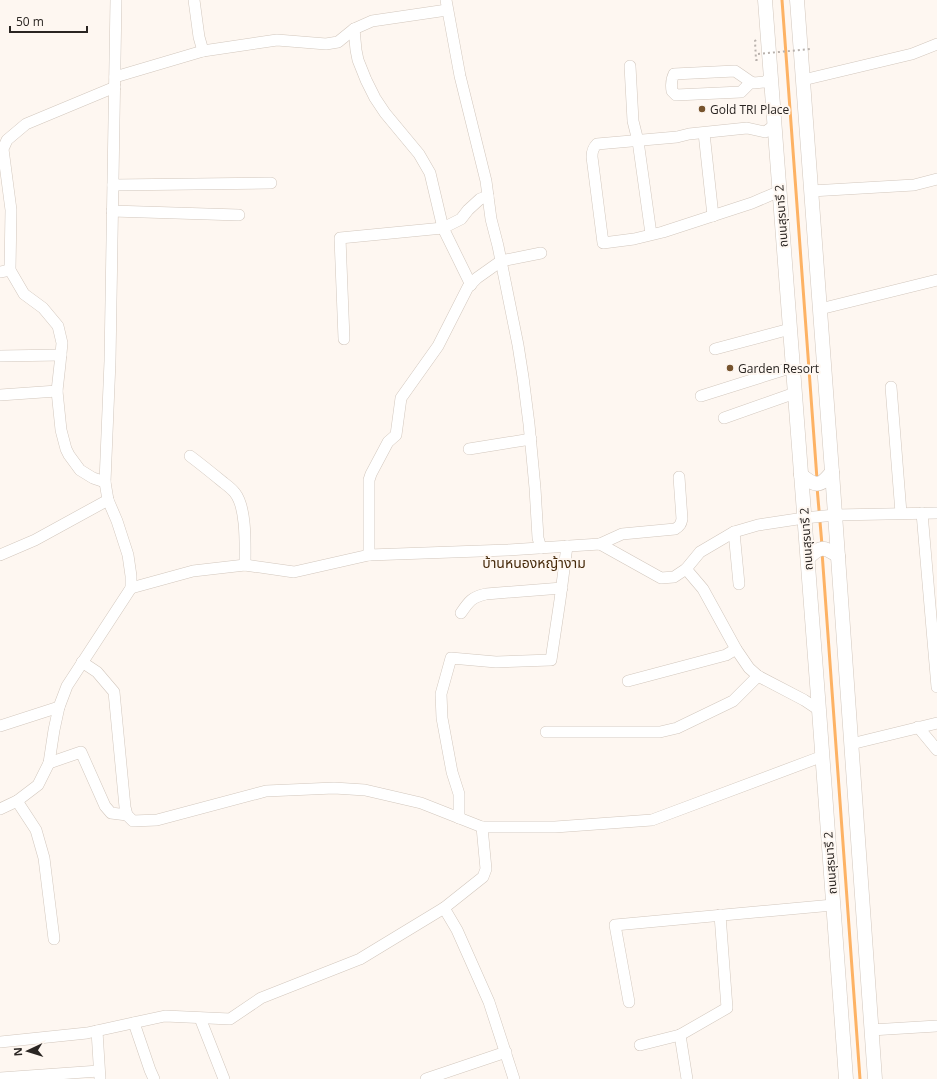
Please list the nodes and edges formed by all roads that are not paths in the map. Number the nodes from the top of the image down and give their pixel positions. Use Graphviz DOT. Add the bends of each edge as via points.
graph roads {
  1 [pos="116,0"];
  2 [pos="194,0"];
  3 [pos="765,0"];
  4 [pos="797,0"];
  5 [pos="446,5"];
  6 [pos="354,29"];
  7 [pos="937,44"];
  8 [pos="203,51"];
  9 [pos="630,66"];
  10 [pos="771,77"];
  11 [pos="803,80"];
  12 [pos="115,82"];
  13 [pos="751,82"];
  14 [pos="775,124"];
  15 [pos="704,133"];
  16 [pos="638,140"];
  17 [pos="3,172"];
  18 [pos="937,179"];
  19 [pos="272,183"];
  20 [pos="113,185"];
  21 [pos="780,191"];
  22 [pos="812,192"];
  23 [pos="488,196"];
  24 [pos="112,211"];
  25 [pos="239,216"];
  26 [pos="713,216"];
  27 [pos="443,228"];
  28 [pos="651,234"];
  29 [pos="541,253"];
  30 [pos="501,261"];
  31 [pos="5,271"];
  32 [pos="937,280"];
  33 [pos="471,285"];
  34 [pos="820,309"];
  35 [pos="790,329"];
  36 [pos="344,339"];
  37 [pos="715,349"];
  38 [pos="61,355"];
  39 [pos="0,356"];
  40 [pos="793,367"];
  41 [pos="891,387"];
  42 [pos="57,391"];
  43 [pos="795,393"];
  44 [pos="0,395"];
  45 [pos="701,396"];
  46 [pos="724,418"];
  47 [pos="531,439"];
  48 [pos="469,450"];
  49 [pos="190,456"];
  50 [pos="829,476"];
  51 [pos="679,477"];
  52 [pos="805,478"];
  53 [pos="105,482"];
  54 [pos="108,500"];
  55 [pos="901,513"];
  56 [pos="922,513"];
  57 [pos="937,513"];
  58 [pos="831,515"];
  59 [pos="808,517"];
  60 [pos="734,532"];
  61 [pos="600,544"];
  62 [pos="566,546"];
  63 [pos="540,548"];
  64 [pos="834,554"];
  65 [pos="0,555"];
  66 [pos="811,555"];
  67 [pos="369,556"];
  68 [pos="244,566"];
  69 [pos="686,569"];
  70 [pos="739,584"];
  71 [pos="131,588"];
  72 [pos="562,588"];
  73 [pos="461,613"];
  74 [pos="736,649"];
  75 [pos="82,662"];
  76 [pos="758,676"];
  77 [pos="628,681"];
  78 [pos="937,687"];
  79 [pos="59,707"];
  80 [pos="819,710"];
  81 [pos="937,723"];
  82 [pos="0,726"];
  83 [pos="918,727"];
  84 [pos="546,732"];
  85 [pos="851,744"];
  86 [pos="937,750"];
  87 [pos="823,756"];
  88 [pos="49,763"];
  89 [pos="17,801"];
  90 [pos="0,809"];
  91 [pos="127,815"];
  92 [pos="460,818"];
  93 [pos="482,827"];
  94 [pos="833,905"];
  95 [pos="444,908"];
  96 [pos="720,915"];
  97 [pos="54,939"];
  98 [pos="629,1002"];
  99 [pos="200,1018"];
  100 [pos="134,1023"];
  101 [pos="937,1026"];
  102 [pos="872,1030"];
  103 [pos="97,1031"];
  104 [pos="680,1035"];
  105 [pos="0,1042"];
  106 [pos="640,1045"];
  107 [pos="506,1052"];
  108 [pos="99,1075"];
  109 [pos="0,1078"];
  110 [pos="154,1079"];
  111 [pos="224,1079"];
  112 [pos="426,1079"];
  113 [pos="514,1079"];
  114 [pos="687,1079"];
  115 [pos="846,1079"];
  116 [pos="875,1079"];
  1 -- 12 [label="street"];
  2 -- 8 [label="street"];
  3 -- 10 [label="main road, ถนนสุรนารี 2"];
  4 -- 11 [label="main road"];
  5 -- 6 [label="street" via="372,20"];
  5 -- 23 [label="street"];
  6 -- 8 [label="street" via="338,42 326,44 277,40"];
  6 -- 27 [label="street" via="358,60 375,98 419,154 430,173"];
  7 -- 11 [label="street" via="912,54"];
  8 -- 12 [label="street"];
  9 -- 16 [label="street" via="633,120"];
  10 -- 13 [label="street" via="765,82"];
  10 -- 14 [label="main road, ถนนสุรนารี 2"];
  11 -- 22 [label="main road"];
  12 -- 17 [label="street" via="26,124 7,140"];
  12 -- 20 [label="street"];
  13 -- 13 [label="street" via="735,71 674,74 671,86 676,95 741,92"];
  14 -- 15 [label="street" via="765,132 747,128"];
  14 -- 21 [label="main road, ถนนสุรนารี 2"];
  15 -- 16 [label="street"];
  15 -- 26 [label="street"];
  16 -- 28 [label="street"];
  16 -- 28 [label="street" via="597,144 592,153 603,243"];
  17 -- 31 [label="street" via="11,210"];
  18 -- 22 [label="street" via="914,185"];
  19 -- 20 [label="street"];
  20 -- 24 [label="street"];
  21 -- 26 [label="street"];
  21 -- 35 [label="main road, ถนนสุรนารี 2"];
  22 -- 34 [label="main road"];
  23 -- 27 [label="street" via="480,199 462,219"];
  23 -- 30 [label="street"];
  24 -- 25 [label="street"];
  24 -- 53 [label="street"];
  26 -- 28 [label="street"];
  27 -- 33 [label="street"];
  27 -- 36 [label="street" via="340,238"];
  29 -- 30 [label="street"];
  30 -- 33 [label="street"];
  30 -- 47 [label="street" via="524,377"];
  31 -- 38 [label="street" via="24,294 43,308 58,326 62,343"];
  32 -- 34 [label="street"];
  33 -- 67 [label="street" via="438,346 401,398 396,435 388,442 371,474"];
  34 -- 50 [label="main road"];
  35 -- 37 [label="street"];
  35 -- 40 [label="main road, ถนนสุรนารี 2"];
  38 -- 39 [label="street"];
  38 -- 42 [label="street"];
  40 -- 43 [label="main road, ถนนสุรนารี 2"];
  40 -- 45 [label="street"];
  41 -- 55 [label="street"];
  42 -- 44 [label="street"];
  42 -- 53 [label="street" via="61,430 69,455 80,470"];
  43 -- 46 [label="street"];
  43 -- 52 [label="main road, ถนนสุรนารี 2"];
  47 -- 48 [label="street"];
  47 -- 63 [label="street"];
  49 -- 68 [label="street" via="239,498 245,535"];
  50 -- 52 [label="main road" via="820,483"];
  50 -- 58 [label="main road"];
  51 -- 61 [label="street" via="682,524 679,527 622,534"];
  52 -- 59 [label="main road, ถนนสุรนารี 2"];
  53 -- 54 [label="street"];
  54 -- 65 [label="street" via="35,540"];
  54 -- 71 [label="street" via="128,556"];
  55 -- 56 [label="street"];
  55 -- 58 [label="street"];
  56 -- 57 [label="street"];
  56 -- 78 [label="street"];
  58 -- 59 [label="street"];
  58 -- 64 [label="main road"];
  59 -- 60 [label="street"];
  59 -- 66 [label="main road, ถนนสุรนารี 2"];
  60 -- 69 [label="street" via="700,552"];
  60 -- 70 [label="street"];
  61 -- 62 [label="street"];
  61 -- 69 [label="street" via="661,578 674,577"];
  62 -- 63 [label="street"];
  62 -- 72 [label="street"];
  63 -- 67 [label="street"];
  64 -- 66 [label="main road" via="822,548"];
  64 -- 85 [label="main road"];
  66 -- 80 [label="main road, ถนนสุรนารี 2"];
  67 -- 68 [label="street" via="294,572"];
  68 -- 71 [label="street" via="193,571"];
  69 -- 74 [label="street" via="703,589"];
  71 -- 75 [label="street"];
  72 -- 73 [label="street" via="486,594 471,599"];
  72 -- 92 [label="street" via="551,660 496,662 451,658 441,694 442,718 452,772 459,794"];
  74 -- 76 [label="street"];
  74 -- 77 [label="street" via="726,655"];
  75 -- 79 [label="street" via="67,686"];
  75 -- 91 [label="street" via="97,672 114,692"];
  76 -- 80 [label="street"];
  76 -- 84 [label="street" via="733,701 677,728 660,732"];
  79 -- 82 [label="street"];
  79 -- 88 [label="street"];
  80 -- 87 [label="main road, ถนนสุรนารี 2"];
  81 -- 83 [label="street"];
  83 -- 85 [label="street"];
  83 -- 86 [label="street"];
  85 -- 102 [label="main road"];
  87 -- 93 [label="street" via="652,820 555,827"];
  87 -- 94 [label="main road, ถนนสุรนารี 2"];
  88 -- 89 [label="street" via="38,785"];
  88 -- 91 [label="street" via="81,752 105,806 111,813"];
  89 -- 90 [label="street"];
  89 -- 97 [label="street" via="36,830 44,858"];
  91 -- 92 [label="street" via="133,821 157,820 266,791 334,788 365,790 421,803"];
  92 -- 93 [label="street"];
  93 -- 95 [label="street" via="486,869 483,877"];
  94 -- 96 [label="street"];
  94 -- 115 [label="main road, ถนนสุรนารี 2"];
  95 -- 99 [label="street" via="360,959 261,998 230,1019"];
  95 -- 107 [label="street" via="457,930 489,1002"];
  96 -- 98 [label="street" via="615,925"];
  96 -- 104 [label="street" via="727,1008"];
  99 -- 100 [label="street" via="165,1016"];
  99 -- 111 [label="street"];
  100 -- 103 [label="street"];
  100 -- 110 [label="street"];
  101 -- 102 [label="street"];
  102 -- 116 [label="main road"];
  103 -- 105 [label="street"];
  103 -- 108 [label="street"];
  104 -- 106 [label="street"];
  104 -- 114 [label="street"];
  107 -- 112 [label="street"];
  107 -- 113 [label="street"];
  108 -- 109 [label="street"];
}
